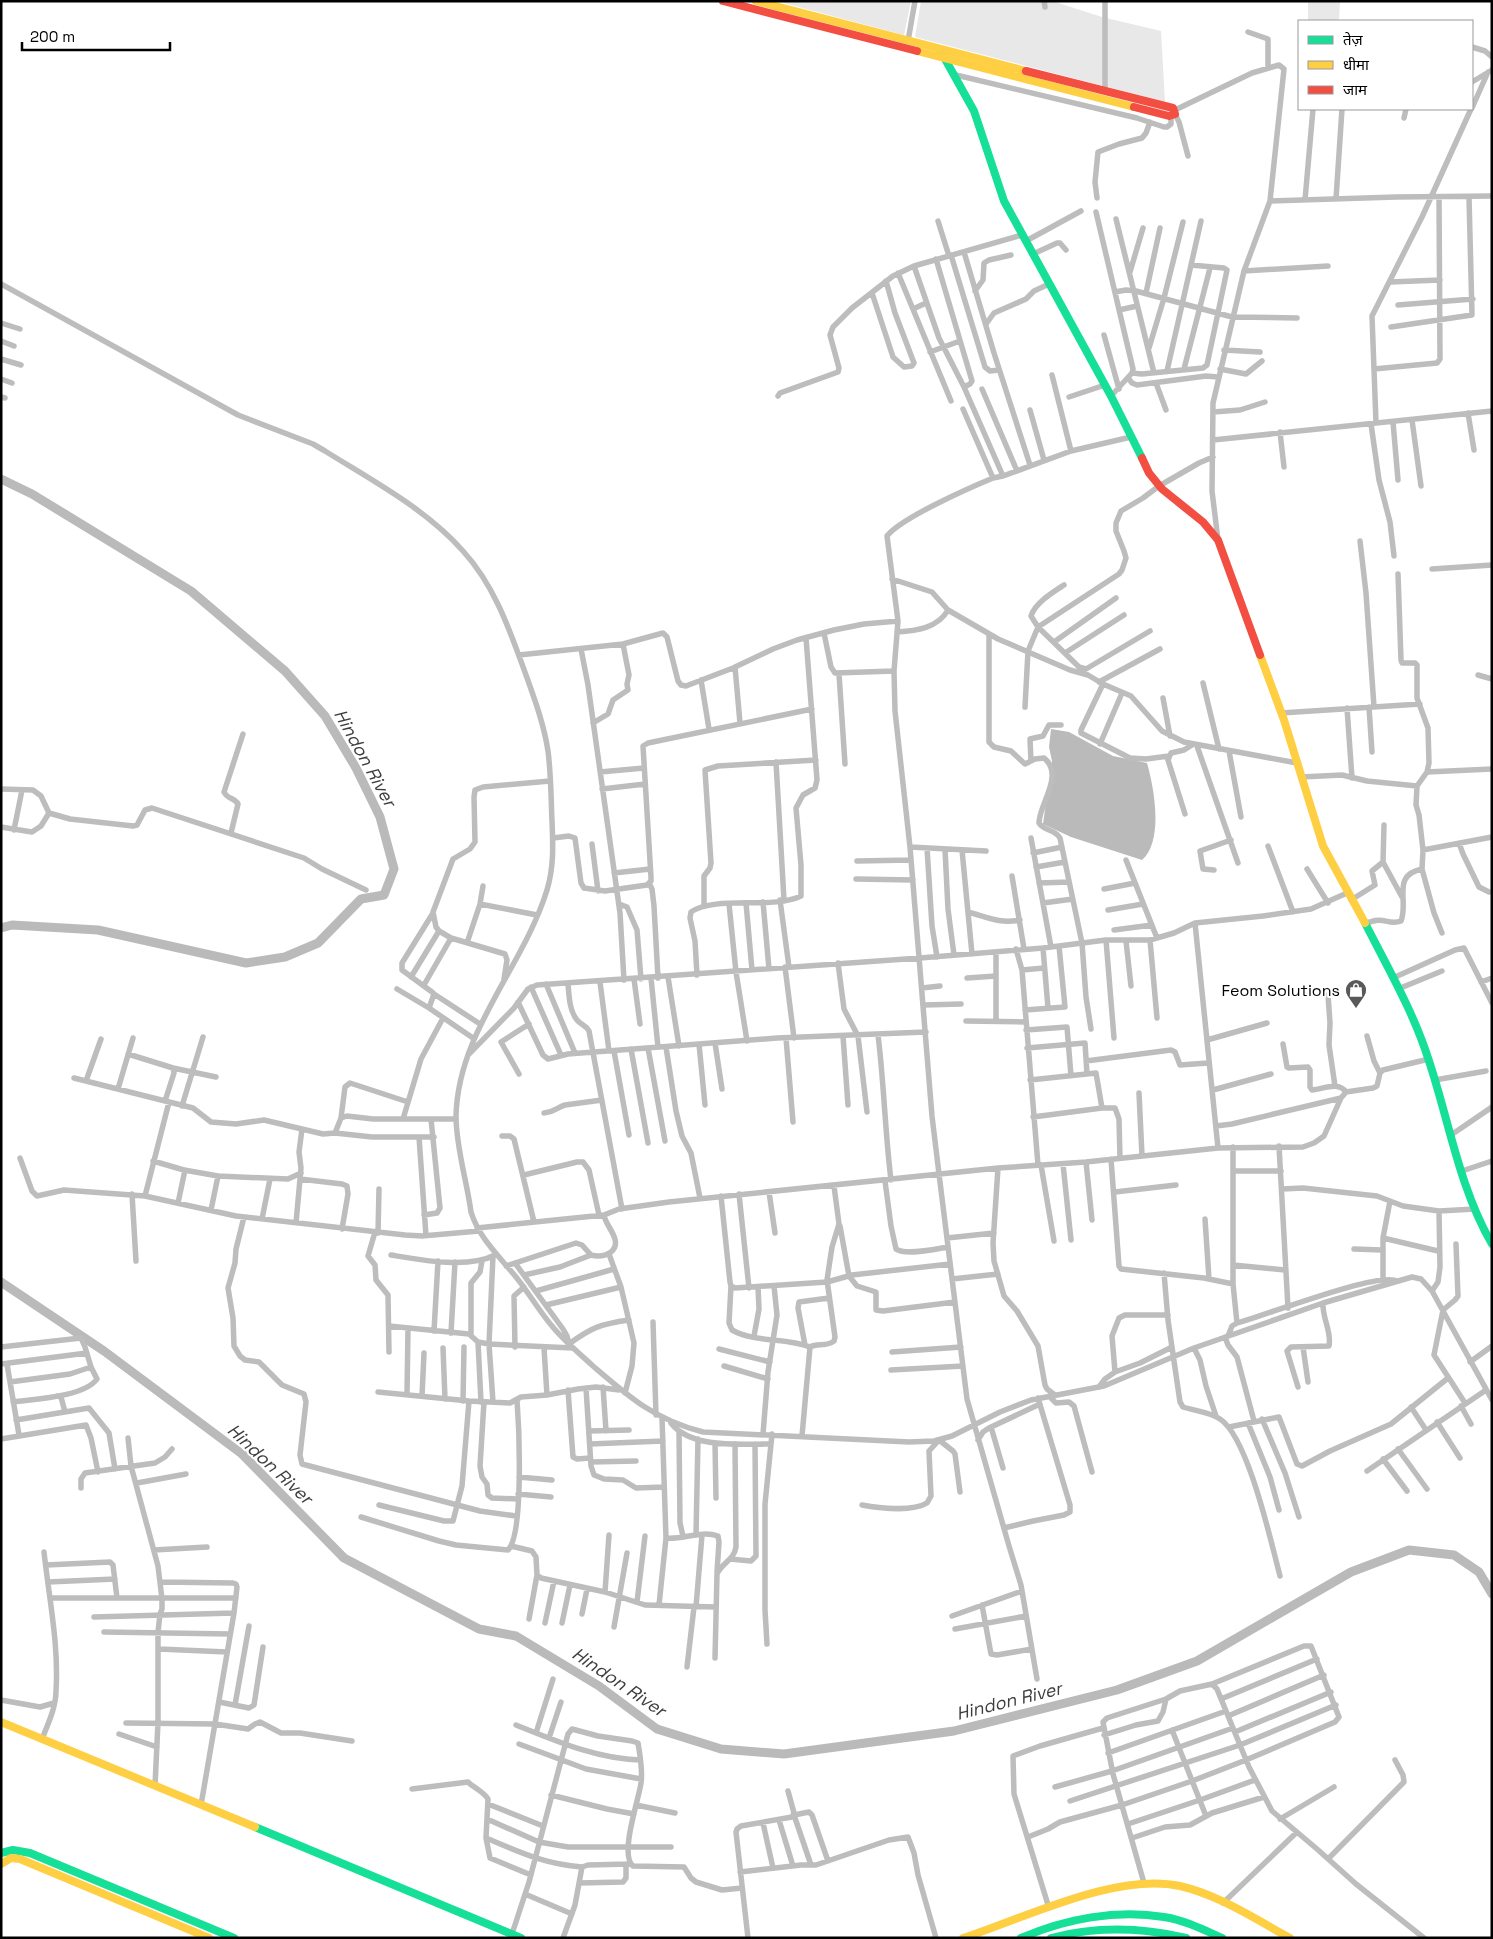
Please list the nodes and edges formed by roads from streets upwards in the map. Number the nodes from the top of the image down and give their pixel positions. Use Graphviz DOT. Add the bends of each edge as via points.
graph roads {
  1 [pos="723,1"];
  2 [pos="756,1"];
  3 [pos="914,1"];
  4 [pos="1105,1"];
  5 [pos="745,4"];
  6 [pos="1248,32"];
  7 [pos="908,41"];
  8 [pos="1473,47"];
  9 [pos="940,50"];
  10 [pos="1492,56"];
  11 [pos="944,58"];
  12 [pos="1268,68"];
  13 [pos="1490,71"];
  14 [pos="956,75"];
  15 [pos="1473,81"];
  16 [pos="1106,91"];
  17 [pos="1473,106"];
  18 [pos="1313,110"];
  19 [pos="1342,110"];
  20 [pos="1406,110"];
  21 [pos="1471,110"];
  22 [pos="1174,113"];
  23 [pos="1404,118"];
  24 [pos="1150,122"];
  25 [pos="1188,156"];
  26 [pos="1492,196"];
  27 [pos="1430,197"];
  28 [pos="1439,197"];
  29 [pos="1469,197"];
  30 [pos="1097,198"];
  31 [pos="1336,199"];
  32 [pos="1306,200"];
  33 [pos="1270,201"];
  34 [pos="1081,211"];
  35 [pos="1096,212"];
  36 [pos="1116,219"];
  37 [pos="938,221"];
  38 [pos="1201,221"];
  39 [pos="1183,222"];
  40 [pos="1143,228"];
  41 [pos="1160,228"];
  42 [pos="1024,238"];
  43 [pos="1066,250"];
  44 [pos="964,252"];
  45 [pos="1033,254"];
  46 [pos="950,256"];
  47 [pos="1011,256"];
  48 [pos="936,259"];
  49 [pos="1191,265"];
  50 [pos="914,266"];
  51 [pos="1328,266"];
  52 [pos="1210,268"];
  53 [pos="1244,271"];
  54 [pos="898,273"];
  55 [pos="1129,274"];
  56 [pos="1440,280"];
  57 [pos="886,281"];
  58 [pos="972,281"];
  59 [pos="1390,282"];
  60 [pos="1,284"];
  61 [pos="961,284"];
  62 [pos="1049,284"];
  63 [pos="1133,290"];
  64 [pos="975,291"];
  65 [pos="1115,292"];
  66 [pos="872,293"];
  67 [pos="1146,293"];
  68 [pos="978,298"];
  69 [pos="1164,298"];
  70 [pos="1472,299"];
  71 [pos="1440,301"];
  72 [pos="966,302"];
  73 [pos="926,303"];
  74 [pos="1183,303"];
  75 [pos="1398,305"];
  76 [pos="1137,306"];
  77 [pos="1200,307"];
  78 [pos="913,309"];
  79 [pos="1119,310"];
  80 [pos="1219,313"];
  81 [pos="1232,317"];
  82 [pos="1298,318"];
  83 [pos="1440,321"];
  84 [pos="1,323"];
  85 [pos="986,324"];
  86 [pos="1391,328"];
  87 [pos="20,329"];
  88 [pos="1104,335"];
  89 [pos="1,341"];
  90 [pos="960,341"];
  91 [pos="14,346"];
  92 [pos="943,346"];
  93 [pos="1149,350"];
  94 [pos="1224,350"];
  95 [pos="930,352"];
  96 [pos="1260,352"];
  97 [pos="1,359"];
  98 [pos="1262,361"];
  99 [pos="21,365"];
  100 [pos="1184,369"];
  101 [pos="1220,369"];
  102 [pos="1374,369"];
  103 [pos="999,370"];
  104 [pos="1167,371"];
  105 [pos="1154,373"];
  106 [pos="1052,376"];
  107 [pos="1130,376"];
  108 [pos="1218,377"];
  109 [pos="1,379"];
  110 [pos="12,383"];
  111 [pos="1156,383"];
  112 [pos="1105,385"];
  113 [pos="964,387"];
  114 [pos="982,389"];
  115 [pos="1118,389"];
  116 [pos="778,396"];
  117 [pos="1111,396"];
  118 [pos="1069,397"];
  119 [pos="950,401"];
  120 [pos="1265,402"];
  121 [pos="963,409"];
  122 [pos="1030,410"];
  123 [pos="1166,410"];
  124 [pos="1492,411"];
  125 [pos="1213,412"];
  126 [pos="1468,413"];
  127 [pos="1412,420"];
  128 [pos="1393,422"];
  129 [pos="1373,424"];
  130 [pos="1280,432"];
  131 [pos="1131,438"];
  132 [pos="1214,440"];
  133 [pos="1474,450"];
  134 [pos="1071,451"];
  135 [pos="1213,457"];
  136 [pos="1044,460"];
  137 [pos="1030,465"];
  138 [pos="1284,467"];
  139 [pos="1017,471"];
  140 [pos="1003,476"];
  141 [pos="993,478"];
  142 [pos="1398,480"];
  143 [pos="1159,486"];
  144 [pos="1421,486"];
  145 [pos="1218,540"];
  146 [pos="1360,540"];
  147 [pos="1394,556"];
  148 [pos="1492,565"];
  149 [pos="1432,569"];
  150 [pos="1398,574"];
  151 [pos="892,579"];
  152 [pos="1064,585"];
  153 [pos="1116,598"];
  154 [pos="948,610"];
  155 [pos="1124,615"];
  156 [pos="898,620"];
  157 [pos="1038,627"];
  158 [pos="1150,631"];
  159 [pos="897,632"];
  160 [pos="824,633"];
  161 [pos="989,635"];
  162 [pos="806,638"];
  163 [pos="1054,642"];
  164 [pos="623,644"];
  165 [pos="581,649"];
  166 [pos="1160,649"];
  167 [pos="1028,651"];
  168 [pos="1065,653"];
  169 [pos="519,655"];
  170 [pos="736,667"];
  171 [pos="894,671"];
  172 [pos="839,674"];
  173 [pos="1478,674"];
  174 [pos="1492,679"];
  175 [pos="701,680"];
  176 [pos="1101,683"];
  177 [pos="1203,683"];
  178 [pos="1122,693"];
  179 [pos="1163,698"];
  180 [pos="1420,704"];
  181 [pos="1025,707"];
  182 [pos="1372,707"];
  183 [pos="812,708"];
  184 [pos="1347,708"];
  185 [pos="1281,713"];
  186 [pos="740,723"];
  187 [pos="593,724"];
  188 [pos="1062,725"];
  189 [pos="710,730"];
  190 [pos="243,734"];
  191 [pos="1170,736"];
  192 [pos="1100,744"];
  193 [pos="1194,745"];
  194 [pos="1219,749"];
  195 [pos="1229,751"];
  196 [pos="1372,752"];
  197 [pos="1168,756"];
  198 [pos="816,760"];
  199 [pos="1031,761"];
  200 [pos="776,762"];
  201 [pos="1298,763"];
  202 [pos="845,764"];
  203 [pos="644,768"];
  204 [pos="1492,769"];
  205 [pos="600,772"];
  206 [pos="1427,772"];
  207 [pos="1301,777"];
  208 [pos="1352,778"];
  209 [pos="550,781"];
  210 [pos="645,784"];
  211 [pos="1417,786"];
  212 [pos="602,789"];
  213 [pos="22,790"];
  214 [pos="2,791"];
  215 [pos="49,813"];
  216 [pos="1185,814"];
  217 [pos="1241,817"];
  218 [pos="1384,825"];
  219 [pos="1,827"];
  220 [pos="14,830"];
  221 [pos="231,833"];
  222 [pos="1492,837"];
  223 [pos="553,838"];
  224 [pos="1031,838"];
  225 [pos="1231,840"];
  226 [pos="1460,843"];
  227 [pos="592,844"];
  228 [pos="1268,846"];
  229 [pos="910,847"];
  230 [pos="1062,847"];
  231 [pos="927,848"];
  232 [pos="945,849"];
  233 [pos="962,850"];
  234 [pos="986,850"];
  235 [pos="1422,850"];
  236 [pos="1034,853"];
  237 [pos="911,860"];
  238 [pos="1126,860"];
  239 [pos="857,861"];
  240 [pos="1065,862"];
  241 [pos="1383,862"];
  242 [pos="1238,863"];
  243 [pos="1036,868"];
  244 [pos="1422,868"];
  245 [pos="650,869"];
  246 [pos="1307,869"];
  247 [pos="1214,870"];
  248 [pos="614,873"];
  249 [pos="1012,876"];
  250 [pos="856,879"];
  251 [pos="912,880"];
  252 [pos="1069,882"];
  253 [pos="1135,883"];
  254 [pos="649,884"];
  255 [pos="1039,884"];
  256 [pos="483,886"];
  257 [pos="1104,889"];
  258 [pos="366,890"];
  259 [pos="617,890"];
  260 [pos="598,891"];
  261 [pos="1488,892"];
  262 [pos="1349,896"];
  263 [pos="1402,897"];
  264 [pos="1073,899"];
  265 [pos="782,900"];
  266 [pos="763,902"];
  267 [pos="746,903"];
  268 [pos="1043,903"];
  269 [pos="1328,903"];
  270 [pos="480,904"];
  271 [pos="619,904"];
  272 [pos="729,904"];
  273 [pos="1144,904"];
  274 [pos="704,906"];
  275 [pos="1108,910"];
  276 [pos="433,912"];
  277 [pos="968,912"];
  278 [pos="1293,912"];
  279 [pos="537,915"];
  280 [pos="1020,920"];
  281 [pos="1195,923"];
  282 [pos="1366,924"];
  283 [pos="1152,925"];
  284 [pos="1114,930"];
  285 [pos="439,931"];
  286 [pos="1442,933"];
  287 [pos="451,938"];
  288 [pos="1157,938"];
  289 [pos="1106,940"];
  290 [pos="1150,940"];
  291 [pos="1126,941"];
  292 [pos="467,943"];
  293 [pos="1082,943"];
  294 [pos="1059,946"];
  295 [pos="1051,947"];
  296 [pos="1043,948"];
  297 [pos="1016,949"];
  298 [pos="1024,949"];
  299 [pos="996,952"];
  300 [pos="972,954"];
  301 [pos="954,955"];
  302 [pos="938,957"];
  303 [pos="920,958"];
  304 [pos="838,963"];
  305 [pos="787,967"];
  306 [pos="1044,968"];
  307 [pos="769,969"];
  308 [pos="752,970"];
  309 [pos="1022,970"];
  310 [pos="1442,971"];
  311 [pos="736,972"];
  312 [pos="697,975"];
  313 [pos="996,976"];
  314 [pos="411,977"];
  315 [pos="668,977"];
  316 [pos="654,978"];
  317 [pos="968,978"];
  318 [pos="1392,978"];
  319 [pos="1492,978"];
  320 [pos="638,979"];
  321 [pos="624,980"];
  322 [pos="600,982"];
  323 [pos="1481,982"];
  324 [pos="503,983"];
  325 [pos="568,983"];
  326 [pos="546,984"];
  327 [pos="424,986"];
  328 [pos="940,986"];
  329 [pos="1131,986"];
  330 [pos="531,987"];
  331 [pos="922,988"];
  332 [pos="397,989"];
  333 [pos="1398,990"];
  334 [pos="434,994"];
  335 [pos="1328,995"];
  336 [pos="1491,1000"];
  337 [pos="518,1002"];
  338 [pos="961,1004"];
  339 [pos="924,1005"];
  340 [pos="429,1008"];
  341 [pos="1048,1008"];
  342 [pos="1025,1010"];
  343 [pos="443,1018"];
  344 [pos="1157,1018"];
  345 [pos="996,1020"];
  346 [pos="966,1021"];
  347 [pos="1026,1022"];
  348 [pos="1267,1023"];
  349 [pos="480,1024"];
  350 [pos="529,1024"];
  351 [pos="640,1024"];
  352 [pos="1091,1029"];
  353 [pos="1026,1030"];
  354 [pos="926,1032"];
  355 [pos="878,1035"];
  356 [pos="843,1036"];
  357 [pos="858,1036"];
  358 [pos="1367,1036"];
  359 [pos="203,1037"];
  360 [pos="133,1038"];
  361 [pos="473,1038"];
  362 [pos="786,1038"];
  363 [pos="794,1038"];
  364 [pos="1114,1038"];
  365 [pos="101,1039"];
  366 [pos="1207,1040"];
  367 [pos="747,1041"];
  368 [pos="714,1043"];
  369 [pos="699,1044"];
  370 [pos="1068,1044"];
  371 [pos="1283,1044"];
  372 [pos="679,1046"];
  373 [pos="658,1047"];
  374 [pos="666,1047"];
  375 [pos="648,1048"];
  376 [pos="1028,1048"];
  377 [pos="631,1049"];
  378 [pos="611,1051"];
  379 [pos="592,1052"];
  380 [pos="575,1053"];
  381 [pos="128,1054"];
  382 [pos="468,1055"];
  383 [pos="561,1055"];
  384 [pos="1429,1059"];
  385 [pos="1086,1061"];
  386 [pos="1208,1063"];
  387 [pos="173,1068"];
  388 [pos="1486,1070"];
  389 [pos="192,1071"];
  390 [pos="1380,1073"];
  391 [pos="519,1074"];
  392 [pos="1087,1074"];
  393 [pos="1271,1074"];
  394 [pos="1071,1076"];
  395 [pos="216,1077"];
  396 [pos="74,1078"];
  397 [pos="1030,1080"];
  398 [pos="1435,1080"];
  399 [pos="86,1081"];
  400 [pos="1335,1086"];
  401 [pos="118,1089"];
  402 [pos="722,1090"];
  403 [pos="1213,1090"];
  404 [pos="1346,1092"];
  405 [pos="1139,1093"];
  406 [pos="1341,1098"];
  407 [pos="602,1100"];
  408 [pos="167,1102"];
  409 [pos="408,1102"];
  410 [pos="848,1104"];
  411 [pos="705,1105"];
  412 [pos="182,1106"];
  413 [pos="1492,1107"];
  414 [pos="1102,1108"];
  415 [pos="866,1112"];
  416 [pos="544,1114"];
  417 [pos="1033,1116"];
  418 [pos="341,1118"];
  419 [pos="403,1119"];
  420 [pos="431,1119"];
  421 [pos="456,1119"];
  422 [pos="793,1122"];
  423 [pos="1216,1126"];
  424 [pos="302,1129"];
  425 [pos="335,1133"];
  426 [pos="629,1135"];
  427 [pos="1451,1135"];
  428 [pos="502,1136"];
  429 [pos="419,1137"];
  430 [pos="434,1137"];
  431 [pos="665,1141"];
  432 [pos="648,1143"];
  433 [pos="1278,1146"];
  434 [pos="1233,1147"];
  435 [pos="1218,1148"];
  436 [pos="1142,1156"];
  437 [pos="20,1158"];
  438 [pos="1120,1158"];
  439 [pos="1111,1159"];
  440 [pos="153,1161"];
  441 [pos="1492,1161"];
  442 [pos="1086,1162"];
  443 [pos="1063,1164"];
  444 [pos="1040,1165"];
  445 [pos="998,1168"];
  446 [pos="185,1170"];
  447 [pos="1233,1171"];
  448 [pos="1281,1171"];
  449 [pos="1462,1171"];
  450 [pos="939,1174"];
  451 [pos="524,1175"];
  452 [pos="218,1176"];
  453 [pos="300,1176"];
  454 [pos="270,1179"];
  455 [pos="888,1180"];
  456 [pos="1176,1185"];
  457 [pos="834,1186"];
  458 [pos="380,1189"];
  459 [pos="1282,1189"];
  460 [pos="769,1192"];
  461 [pos="1114,1192"];
  462 [pos="132,1194"];
  463 [pos="739,1194"];
  464 [pos="145,1196"];
  465 [pos="721,1196"];
  466 [pos="700,1198"];
  467 [pos="1390,1200"];
  468 [pos="178,1203"];
  469 [pos="622,1209"];
  470 [pos="1475,1209"];
  471 [pos="211,1210"];
  472 [pos="1439,1211"];
  473 [pos="424,1215"];
  474 [pos="601,1215"];
  475 [pos="244,1217"];
  476 [pos="262,1219"];
  477 [pos="1205,1219"];
  478 [pos="1092,1220"];
  479 [pos="534,1222"];
  480 [pos="296,1223"];
  481 [pos="840,1224"];
  482 [pos="342,1229"];
  483 [pos="478,1229"];
  484 [pos="377,1233"];
  485 [pos="774,1233"];
  486 [pos="994,1233"];
  487 [pos="426,1236"];
  488 [pos="947,1238"];
  489 [pos="1383,1238"];
  490 [pos="1054,1240"];
  491 [pos="1071,1240"];
  492 [pos="1456,1244"];
  493 [pos="1492,1244"];
  494 [pos="948,1247"];
  495 [pos="1354,1249"];
  496 [pos="1382,1250"];
  497 [pos="1438,1251"];
  498 [pos="609,1254"];
  499 [pos="495,1255"];
  500 [pos="591,1255"];
  501 [pos="391,1256"];
  502 [pos="136,1261"];
  503 [pos="438,1261"];
  504 [pos="482,1261"];
  505 [pos="455,1262"];
  506 [pos="515,1263"];
  507 [pos="950,1264"];
  508 [pos="1233,1265"];
  509 [pos="506,1266"];
  510 [pos="614,1269"];
  511 [pos="1285,1270"];
  512 [pos="1164,1273"];
  513 [pos="998,1274"];
  514 [pos="524,1275"];
  515 [pos="850,1276"];
  516 [pos="1209,1279"];
  517 [pos="952,1280"];
  518 [pos="1383,1280"];
  519 [pos="1397,1281"];
  520 [pos="827,1282"];
  521 [pos="1233,1284"];
  522 [pos="731,1286"];
  523 [pos="774,1286"];
  524 [pos="524,1287"];
  525 [pos="621,1287"];
  526 [pos="758,1287"];
  527 [pos="749,1288"];
  528 [pos="536,1291"];
  529 [pos="1432,1291"];
  530 [pos="829,1298"];
  531 [pos="955,1302"];
  532 [pos="1323,1304"];
  533 [pos="546,1305"];
  534 [pos="1288,1308"];
  535 [pos="1443,1310"];
  536 [pos="1168,1315"];
  537 [pos="629,1320"];
  538 [pos="653,1322"];
  539 [pos="1236,1323"];
  540 [pos="390,1326"];
  541 [pos="408,1328"];
  542 [pos="434,1331"];
  543 [pos="451,1332"];
  544 [pos="472,1335"];
  545 [pos="754,1336"];
  546 [pos="1227,1336"];
  547 [pos="772,1341"];
  548 [pos="478,1342"];
  549 [pos="489,1344"];
  550 [pos="515,1346"];
  551 [pos="571,1346"];
  552 [pos="807,1346"];
  553 [pos="1492,1346"];
  554 [pos="1,1347"];
  555 [pos="464,1347"];
  556 [pos="961,1347"];
  557 [pos="1172,1347"];
  558 [pos="1303,1347"];
  559 [pos="443,1348"];
  560 [pos="544,1348"];
  561 [pos="1194,1348"];
  562 [pos="719,1349"];
  563 [pos="389,1352"];
  564 [pos="892,1352"];
  565 [pos="87,1353"];
  566 [pos="424,1353"];
  567 [pos="1174,1355"];
  568 [pos="770,1362"];
  569 [pos="1470,1362"];
  570 [pos="4,1364"];
  571 [pos="724,1366"];
  572 [pos="963,1366"];
  573 [pos="91,1367"];
  574 [pos="891,1370"];
  575 [pos="1115,1372"];
  576 [pos="1448,1378"];
  577 [pos="768,1379"];
  578 [pos="10,1382"];
  579 [pos="1308,1382"];
  580 [pos="603,1387"];
  581 [pos="1099,1387"];
  582 [pos="1298,1387"];
  583 [pos="586,1388"];
  584 [pos="568,1390"];
  585 [pos="1486,1390"];
  586 [pos="378,1392"];
  587 [pos="623,1392"];
  588 [pos="407,1394"];
  589 [pos="547,1395"];
  590 [pos="57,1396"];
  591 [pos="422,1396"];
  592 [pos="1052,1396"];
  593 [pos="445,1399"];
  594 [pos="517,1400"];
  595 [pos="1492,1400"];
  596 [pos="466,1401"];
  597 [pos="1039,1401"];
  598 [pos="13,1402"];
  599 [pos="483,1402"];
  600 [pos="493,1402"];
  601 [pos="1463,1405"];
  602 [pos="1412,1407"];
  603 [pos="65,1412"];
  604 [pos="656,1415"];
  605 [pos="1216,1416"];
  606 [pos="662,1418"];
  607 [pos="1262,1419"];
  608 [pos="16,1420"];
  609 [pos="670,1421"];
  610 [pos="1251,1422"];
  611 [pos="1437,1422"];
  612 [pos="1471,1424"];
  613 [pos="974,1426"];
  614 [pos="991,1427"];
  615 [pos="1229,1427"];
  616 [pos="629,1430"];
  617 [pos="1426,1430"];
  618 [pos="589,1431"];
  619 [pos="606,1431"];
  620 [pos="679,1431"];
  621 [pos="1,1432"];
  622 [pos="763,1434"];
  623 [pos="772,1434"];
  624 [pos="19,1435"];
  625 [pos="802,1436"];
  626 [pos="128,1438"];
  627 [pos="2,1439"];
  628 [pos="698,1439"];
  629 [pos="939,1440"];
  630 [pos="978,1440"];
  631 [pos="663,1441"];
  632 [pos="590,1444"];
  633 [pos="715,1444"];
  634 [pos="735,1444"];
  635 [pos="755,1444"];
  636 [pos="770,1444"];
  637 [pos="172,1449"];
  638 [pos="1398,1449"];
  639 [pos="1460,1458"];
  640 [pos="1383,1459"];
  641 [pos="591,1460"];
  642 [pos="636,1461"];
  643 [pos="132,1466"];
  644 [pos="1003,1468"];
  645 [pos="115,1469"];
  646 [pos="1367,1471"];
  647 [pos="98,1472"];
  648 [pos="1092,1472"];
  649 [pos="186,1474"];
  650 [pos="520,1478"];
  651 [pos="552,1480"];
  652 [pos="137,1483"];
  653 [pos="664,1486"];
  654 [pos="81,1488"];
  655 [pos="1427,1489"];
  656 [pos="1407,1491"];
  657 [pos="960,1492"];
  658 [pos="518,1496"];
  659 [pos="551,1497"];
  660 [pos="716,1498"];
  661 [pos="379,1505"];
  662 [pos="862,1505"];
  663 [pos="458,1506"];
  664 [pos="1280,1510"];
  665 [pos="516,1516"];
  666 [pos="361,1517"];
  667 [pos="1299,1517"];
  668 [pos="1004,1528"];
  669 [pos="610,1535"];
  670 [pos="699,1535"];
  671 [pos="645,1536"];
  672 [pos="683,1536"];
  673 [pos="666,1538"];
  674 [pos="511,1546"];
  675 [pos="207,1547"];
  676 [pos="154,1550"];
  677 [pos="44,1552"];
  678 [pos="627,1553"];
  679 [pos="730,1560"];
  680 [pos="46,1565"];
  681 [pos="717,1574"];
  682 [pos="537,1575"];
  683 [pos="1280,1576"];
  684 [pos="115,1579"];
  685 [pos="554,1581"];
  686 [pos="48,1582"];
  687 [pos="160,1582"];
  688 [pos="570,1585"];
  689 [pos="587,1589"];
  690 [pos="1022,1591"];
  691 [pos="605,1592"];
  692 [pos="621,1596"];
  693 [pos="50,1598"];
  694 [pos="117,1598"];
  695 [pos="236,1598"];
  696 [pos="162,1599"];
  697 [pos="637,1602"];
  698 [pos="659,1605"];
  699 [pos="982,1605"];
  700 [pos="695,1607"];
  701 [pos="715,1607"];
  702 [pos="234,1613"];
  703 [pos="160,1614"];
  704 [pos="582,1614"];
  705 [pos="952,1616"];
  706 [pos="1026,1616"];
  707 [pos="94,1617"];
  708 [pos="529,1619"];
  709 [pos="562,1623"];
  710 [pos="545,1624"];
  711 [pos="985,1624"];
  712 [pos="249,1626"];
  713 [pos="614,1626"];
  714 [pos="955,1629"];
  715 [pos="104,1632"];
  716 [pos="158,1632"];
  717 [pos="230,1634"];
  718 [pos="767,1644"];
  719 [pos="263,1647"];
  720 [pos="159,1649"];
  721 [pos="1032,1649"];
  722 [pos="227,1652"];
  723 [pos="716,1658"];
  724 [pos="1317,1660"];
  725 [pos="687,1666"];
  726 [pos="1324,1675"];
  727 [pos="553,1679"];
  728 [pos="1037,1679"];
  729 [pos="1212,1684"];
  730 [pos="1331,1692"];
  731 [pos="1166,1699"];
  732 [pos="1221,1699"];
  733 [pos="1,1700"];
  734 [pos="219,1702"];
  735 [pos="561,1702"];
  736 [pos="54,1703"];
  737 [pos="234,1705"];
  738 [pos="1336,1705"];
  739 [pos="1227,1713"];
  740 [pos="1,1722"];
  741 [pos="158,1722"];
  742 [pos="126,1723"];
  743 [pos="214,1724"];
  744 [pos="516,1725"];
  745 [pos="1172,1730"];
  746 [pos="1234,1730"];
  747 [pos="1104,1731"];
  748 [pos="536,1733"];
  749 [pos="119,1734"];
  750 [pos="549,1738"];
  751 [pos="42,1739"];
  752 [pos="352,1741"];
  753 [pos="520,1744"];
  754 [pos="565,1744"];
  755 [pos="1240,1745"];
  756 [pos="157,1747"];
  757 [pos="1179,1747"];
  758 [pos="1108,1753"];
  759 [pos="561,1760"];
  760 [pos="640,1760"];
  761 [pos="1246,1760"];
  762 [pos="1395,1760"];
  763 [pos="1186,1764"];
  764 [pos="1112,1771"];
  765 [pos="642,1780"];
  766 [pos="1255,1780"];
  767 [pos="1192,1781"];
  768 [pos="155,1786"];
  769 [pos="1116,1786"];
  770 [pos="1055,1787"];
  771 [pos="1334,1787"];
  772 [pos="412,1789"];
  773 [pos="788,1791"];
  774 [pos="551,1795"];
  775 [pos="1264,1797"];
  776 [pos="1200,1800"];
  777 [pos="1070,1801"];
  778 [pos="488,1804"];
  779 [pos="201,1805"];
  780 [pos="636,1805"];
  781 [pos="1122,1805"];
  782 [pos="675,1813"];
  783 [pos="634,1814"];
  784 [pos="794,1815"];
  785 [pos="1206,1816"];
  786 [pos="487,1819"];
  787 [pos="1280,1819"];
  788 [pos="779,1820"];
  789 [pos="763,1823"];
  790 [pos="1128,1824"];
  791 [pos="543,1826"];
  792 [pos="1296,1833"];
  793 [pos="1028,1837"];
  794 [pos="486,1838"];
  795 [pos="1132,1838"];
  796 [pos="539,1842"];
  797 [pos="671,1847"];
  798 [pos="629,1848"];
  799 [pos="3,1851"];
  800 [pos="11,1858"];
  801 [pos="535,1859"];
  802 [pos="1328,1859"];
  803 [pos="828,1861"];
  804 [pos="1,1864"];
  805 [pos="628,1864"];
  806 [pos="811,1865"];
  807 [pos="793,1866"];
  808 [pos="582,1867"];
  809 [pos="773,1868"];
  810 [pos="740,1872"];
  811 [pos="531,1875"];
  812 [pos="579,1883"];
  813 [pos="1144,1883"];
  814 [pos="742,1888"];
  815 [pos="525,1894"];
  816 [pos="1223,1903"];
  817 [pos="1049,1908"];
  818 [pos="572,1914"];
  819 [pos="512,1934"];
  820 [pos="209,1938"];
  821 [pos="234,1938"];
  822 [pos="521,1938"];
  823 [pos="562,1938"];
  824 [pos="748,1938"];
  825 [pos="936,1938"];
  826 [pos="963,1938"];
  827 [pos="1021,1938"];
  828 [pos="1051,1938"];
  829 [pos="1186,1938"];
  830 [pos="1222,1938"];
  831 [pos="1290,1938"];
  832 [pos="1424,1938"];
  1 -- 5 [label="street"];
  2 -- 7 [label="street"];
  3 -- 7 [label="street"];
  4 -- 16 [label="street"];
  5 -- 11 [label="street"];
  6 -- 12 [label="street" via="1268,39"];
  7 -- 9 [label="street"];
  8 -- 10 [label="street"];
  9 -- 11 [label="street"];
  9 -- 16 [label="street"];
  11 -- 14 [label="street"];
  11 -- 22 [label="street"];
  12 -- 22 [label="street" via="1238,79"];
  12 -- 33 [label="street" via="1279,65 1284,73"];
  13 -- 15 [label="street"];
  13 -- 17 [label="street"];
  14 -- 24 [label="street"];
  14 -- 42 [label="street" via="978,120 998,189"];
  16 -- 22 [label="street" via="1173,108"];
  18 -- 32 [label="street"];
  19 -- 31 [label="street"];
  20 -- 23 [label="street"];
  21 -- 27 [label="street"];
  22 -- 24 [label="street" via="1168,127"];
  22 -- 25 [label="street"];
  24 -- 30 [label="street" via="1142,138 1098,152"];
  26 -- 29 [label="street"];
  27 -- 28 [label="street"];
  27 -- 31 [label="street"];
  27 -- 59 [label="street"];
  28 -- 29 [label="street"];
  28 -- 56 [label="street"];
  29 -- 70 [label="street"];
  31 -- 32 [label="street"];
  32 -- 33 [label="street"];
  33 -- 53 [label="street"];
  34 -- 42 [label="street"];
  35 -- 65 [label="street"];
  36 -- 55 [label="street"];
  37 -- 46 [label="street"];
  38 -- 49 [label="street"];
  39 -- 69 [label="street"];
  40 -- 55 [label="street"];
  41 -- 67 [label="street"];
  42 -- 44 [label="street"];
  42 -- 45 [label="street"];
  43 -- 45 [label="street" via="1057,243"];
  44 -- 46 [label="street"];
  44 -- 58 [label="street"];
  45 -- 62 [label="street"];
  46 -- 48 [label="street"];
  46 -- 61 [label="street"];
  47 -- 64 [label="street" via="984,263 983,280"];
  48 -- 50 [label="street"];
  48 -- 90 [label="street"];
  49 -- 52 [label="street"];
  49 -- 74 [label="street"];
  50 -- 54 [label="street"];
  50 -- 73 [label="street"];
  51 -- 53 [label="street"];
  52 -- 77 [label="street"];
  52 -- 80 [label="street" via="1227,270"];
  53 -- 81 [label="street"];
  54 -- 57 [label="street"];
  54 -- 78 [label="street"];
  55 -- 63 [label="street"];
  56 -- 59 [label="street"];
  56 -- 71 [label="street"];
  57 -- 66 [label="street"];
  57 -- 66 [label="street" via="914,363 911,366 904,367 893,357"];
  58 -- 61 [label="street"];
  58 -- 64 [label="street"];
  59 -- 102 [label="street" via="1371,320"];
  60 -- 169 [label="street" via="231,412 313,444 429,518 463,550 483,575"];
  61 -- 72 [label="street"];
  62 -- 85 [label="street" via="1026,299 994,312"];
  62 -- 112 [label="street"];
  63 -- 65 [label="street"];
  63 -- 67 [label="street"];
  63 -- 76 [label="street"];
  64 -- 68 [label="street"];
  65 -- 79 [label="street"];
  66 -- 116 [label="street" via="830,331 838,372 800,384"];
  67 -- 69 [label="street"];
  68 -- 72 [label="street"];
  68 -- 85 [label="street"];
  69 -- 74 [label="street"];
  69 -- 93 [label="street"];
  70 -- 71 [label="street"];
  70 -- 83 [label="street" via="1472,316"];
  71 -- 75 [label="street"];
  71 -- 83 [label="street"];
  72 -- 103 [label="street" via="986,369"];
  73 -- 78 [label="street"];
  73 -- 92 [label="street"];
  74 -- 77 [label="street"];
  74 -- 104 [label="street"];
  76 -- 79 [label="street"];
  76 -- 93 [label="street"];
  77 -- 80 [label="street"];
  77 -- 100 [label="street"];
  78 -- 95 [label="street"];
  79 -- 107 [label="street" via="1132,364"];
  80 -- 81 [label="street"];
  80 -- 100 [label="street" via="1207,365"];
  81 -- 82 [label="street"];
  81 -- 94 [label="street"];
  83 -- 86 [label="street"];
  83 -- 102 [label="street" via="1441,358 1438,362"];
  84 -- 87 [label="street"];
  85 -- 103 [label="street"];
  88 -- 115 [label="street"];
  89 -- 91 [label="street"];
  90 -- 92 [label="street"];
  90 -- 113 [label="street" via="972,380"];
  92 -- 95 [label="street"];
  92 -- 113 [label="street"];
  93 -- 105 [label="street"];
  94 -- 96 [label="street"];
  94 -- 101 [label="street"];
  95 -- 119 [label="street"];
  97 -- 99 [label="street"];
  98 -- 101 [label="street" via="1246,374"];
  100 -- 104 [label="street"];
  101 -- 108 [label="street"];
  102 -- 129 [label="street"];
  103 -- 137 [label="street"];
  104 -- 105 [label="street"];
  105 -- 107 [label="street"];
  106 -- 134 [label="street"];
  107 -- 111 [label="street" via="1132,383 1137,385"];
  107 -- 115 [label="street"];
  108 -- 111 [label="street"];
  108 -- 125 [label="street"];
  109 -- 110 [label="street"];
  111 -- 123 [label="street"];
  112 -- 117 [label="street"];
  112 -- 118 [label="street"];
  113 -- 140 [label="street"];
  114 -- 139 [label="street"];
  115 -- 117 [label="street"];
  117 -- 131 [label="street"];
  120 -- 125 [label="street" via="1240,410"];
  121 -- 141 [label="street"];
  122 -- 136 [label="street"];
  124 -- 126 [label="street"];
  125 -- 132 [label="street"];
  126 -- 127 [label="street"];
  126 -- 133 [label="street"];
  127 -- 128 [label="street"];
  127 -- 144 [label="street"];
  128 -- 129 [label="street"];
  128 -- 142 [label="street"];
  129 -- 130 [label="street"];
  129 -- 147 [label="street" via="1379,480 1390,522"];
  130 -- 132 [label="street"];
  130 -- 138 [label="street"];
  131 -- 134 [label="street"];
  131 -- 143 [label="street"];
  132 -- 135 [label="street"];
  134 -- 136 [label="street"];
  135 -- 143 [label="street"];
  135 -- 145 [label="street" via="1212,491"];
  136 -- 137 [label="street"];
  137 -- 139 [label="street"];
  139 -- 140 [label="street"];
  140 -- 141 [label="street"];
  141 -- 151 [label="street" via="918,514 888,534"];
  143 -- 145 [label="street" via="1204,522"];
  143 -- 157 [label="street" via="1126,507 1118,516 1116,530 1126,554 1119,574"];
  145 -- 185 [label="street"];
  146 -- 182 [label="street"];
  148 -- 149 [label="street"];
  150 -- 180 [label="street" via="1401,660 1402,664 1417,665"];
  151 -- 154 [label="street" via="932,592"];
  151 -- 156 [label="street"];
  152 -- 157 [label="street" via="1032,612"];
  153 -- 163 [label="street"];
  154 -- 159 [label="street" via="942,619 915,632"];
  154 -- 161 [label="street"];
  155 -- 168 [label="street"];
  156 -- 159 [label="street"];
  156 -- 160 [label="street"];
  157 -- 163 [label="street"];
  157 -- 167 [label="street"];
  158 -- 168 [label="street" via="1086,669 1079,667"];
  159 -- 171 [label="street"];
  160 -- 162 [label="street"];
  160 -- 172 [label="street" via="833,671"];
  161 -- 167 [label="street"];
  161 -- 199 [label="street" via="989,742 994,747 1011,751 1025,764"];
  162 -- 170 [label="street"];
  162 -- 183 [label="street"];
  163 -- 168 [label="street"];
  164 -- 165 [label="street"];
  164 -- 175 [label="street" via="663,633 667,637 678,681 686,686"];
  164 -- 187 [label="street" via="629,675 628,690 613,700 608,714"];
  165 -- 169 [label="street"];
  165 -- 187 [label="street"];
  166 -- 176 [label="street"];
  167 -- 176 [label="street"];
  167 -- 181 [label="street"];
  169 -- 209 [label="street" via="546,739"];
  170 -- 175 [label="street"];
  170 -- 186 [label="street"];
  171 -- 172 [label="street"];
  171 -- 229 [label="street" via="895,711"];
  172 -- 202 [label="street"];
  173 -- 174 [label="street"];
  175 -- 189 [label="street"];
  176 -- 178 [label="street"];
  176 -- 192 [label="street" via="1080,731"];
  177 -- 194 [label="street"];
  178 -- 191 [label="street" via="1135,699 1155,724"];
  178 -- 192 [label="street"];
  179 -- 191 [label="street"];
  180 -- 182 [label="street"];
  180 -- 206 [label="street" via="1429,733"];
  182 -- 184 [label="street"];
  182 -- 196 [label="street"];
  183 -- 186 [label="street"];
  183 -- 198 [label="street"];
  184 -- 185 [label="street"];
  184 -- 208 [label="street"];
  185 -- 201 [label="street"];
  186 -- 189 [label="street"];
  187 -- 205 [label="street"];
  188 -- 199 [label="street" via="1049,725 1043,736 1030,739"];
  189 -- 203 [label="street" via="645,744 642,750"];
  190 -- 221 [label="street" via="224,792 238,804"];
  191 -- 193 [label="street"];
  192 -- 197 [label="street" via="1130,758"];
  193 -- 194 [label="street"];
  193 -- 197 [label="street"];
  193 -- 225 [label="street"];
  194 -- 195 [label="street"];
  195 -- 201 [label="street"];
  195 -- 217 [label="street"];
  197 -- 216 [label="street"];
  198 -- 200 [label="street"];
  198 -- 265 [label="street" via="816,785 802,795 796,808 802,893 799,897"];
  199 -- 230 [label="street" via="1044,758 1048,763 1051,781 1038,823 1056,833"];
  200 -- 265 [label="street"];
  200 -- 274 [label="street" via="718,766 705,770 711,863 704,876"];
  201 -- 207 [label="street"];
  203 -- 205 [label="street"];
  203 -- 210 [label="street"];
  204 -- 206 [label="street"];
  205 -- 212 [label="street"];
  206 -- 211 [label="street"];
  207 -- 208 [label="street" via="1342,775"];
  207 -- 262 [label="street" via="1323,846"];
  208 -- 211 [label="street"];
  209 -- 223 [label="street"];
  209 -- 276 [label="street" via="476,790 475,842 453,859"];
  210 -- 212 [label="street"];
  210 -- 245 [label="street"];
  211 -- 235 [label="street"];
  212 -- 248 [label="street"];
  213 -- 214 [label="street"];
  213 -- 215 [label="street" via="33,790 41,796"];
  213 -- 220 [label="street"];
  215 -- 220 [label="street" via="36,830"];
  215 -- 221 [label="street" via="70,819 133,826 140,822 145,810 152,808"];
  218 -- 241 [label="street"];
  219 -- 220 [label="street"];
  221 -- 258 [label="street" via="304,858"];
  222 -- 226 [label="street"];
  223 -- 260 [label="street" via="574,838 582,886"];
  223 -- 279 [label="street" via="550,876"];
  224 -- 236 [label="street"];
  225 -- 242 [label="street"];
  225 -- 247 [label="street" via="1200,851 1203,870"];
  226 -- 235 [label="street"];
  226 -- 261 [label="street" via="1478,884"];
  227 -- 260 [label="street"];
  228 -- 278 [label="street"];
  229 -- 231 [label="street"];
  229 -- 237 [label="street"];
  230 -- 236 [label="street"];
  230 -- 240 [label="street"];
  231 -- 232 [label="street"];
  231 -- 302 [label="street" via="932,926"];
  232 -- 233 [label="street"];
  232 -- 301 [label="street"];
  233 -- 234 [label="street"];
  233 -- 277 [label="street"];
  235 -- 244 [label="street"];
  236 -- 243 [label="street"];
  237 -- 239 [label="street"];
  237 -- 251 [label="street"];
  238 -- 253 [label="street"];
  240 -- 243 [label="street"];
  240 -- 252 [label="street"];
  241 -- 262 [label="street" via="1372,871 1374,887"];
  241 -- 263 [label="street"];
  243 -- 255 [label="street"];
  244 -- 263 [label="street" via="1404,879"];
  244 -- 286 [label="street"];
  245 -- 248 [label="street"];
  245 -- 254 [label="street"];
  246 -- 269 [label="street"];
  248 -- 259 [label="street"];
  249 -- 280 [label="street"];
  250 -- 251 [label="street"];
  251 -- 303 [label="street"];
  252 -- 255 [label="street"];
  252 -- 264 [label="street"];
  253 -- 257 [label="street"];
  253 -- 273 [label="street"];
  254 -- 259 [label="street"];
  254 -- 316 [label="street" via="654,906"];
  255 -- 268 [label="street"];
  256 -- 270 [label="street"];
  259 -- 260 [label="street"];
  259 -- 271 [label="street"];
  262 -- 269 [label="street"];
  262 -- 282 [label="street"];
  263 -- 282 [label="street" via="1400,921 1393,923 1377,919"];
  264 -- 268 [label="street"];
  264 -- 293 [label="street"];
  265 -- 266 [label="street"];
  265 -- 305 [label="street"];
  266 -- 267 [label="street"];
  266 -- 307 [label="street"];
  267 -- 272 [label="street"];
  267 -- 308 [label="street"];
  268 -- 295 [label="street"];
  269 -- 278 [label="street"];
  270 -- 279 [label="street"];
  270 -- 292 [label="street"];
  271 -- 320 [label="street" via="627,907 635,922"];
  271 -- 321 [label="street"];
  272 -- 274 [label="street"];
  272 -- 311 [label="street"];
  273 -- 275 [label="street"];
  273 -- 283 [label="street"];
  274 -- 312 [label="street" via="691,912 690,918"];
  276 -- 285 [label="street"];
  276 -- 314 [label="street" via="402,963 402,970"];
  277 -- 280 [label="street" via="1003,922"];
  277 -- 300 [label="street"];
  278 -- 281 [label="street"];
  279 -- 324 [label="street"];
  280 -- 298 [label="street"];
  281 -- 288 [label="street"];
  281 -- 366 [label="street"];
  282 -- 318 [label="street"];
  283 -- 284 [label="street"];
  283 -- 288 [label="street"];
  285 -- 287 [label="street"];
  285 -- 314 [label="street"];
  287 -- 292 [label="street"];
  287 -- 327 [label="street"];
  288 -- 290 [label="street"];
  289 -- 291 [label="street"];
  289 -- 293 [label="street"];
  289 -- 364 [label="street"];
  290 -- 291 [label="street"];
  290 -- 344 [label="street"];
  291 -- 329 [label="street"];
  292 -- 324 [label="street" via="505,954"];
  293 -- 294 [label="street"];
  293 -- 352 [label="street"];
  294 -- 295 [label="street"];
  294 -- 341 [label="street" via="1065,1007"];
  295 -- 296 [label="street"];
  296 -- 298 [label="street"];
  296 -- 306 [label="street"];
  297 -- 298 [label="street"];
  297 -- 299 [label="street"];
  297 -- 309 [label="street"];
  299 -- 300 [label="street"];
  299 -- 313 [label="street"];
  300 -- 301 [label="street"];
  301 -- 302 [label="street"];
  302 -- 303 [label="street"];
  303 -- 304 [label="street"];
  303 -- 331 [label="street"];
  304 -- 305 [label="street"];
  304 -- 357 [label="street" via="844,1009"];
  305 -- 307 [label="street"];
  305 -- 363 [label="street"];
  306 -- 309 [label="street"];
  306 -- 341 [label="street"];
  307 -- 308 [label="street"];
  308 -- 311 [label="street"];
  309 -- 342 [label="street"];
  310 -- 333 [label="street"];
  311 -- 312 [label="street"];
  311 -- 367 [label="street"];
  312 -- 315 [label="street"];
  313 -- 317 [label="street"];
  313 -- 345 [label="street"];
  314 -- 327 [label="street"];
  315 -- 316 [label="street"];
  315 -- 372 [label="street"];
  316 -- 320 [label="street"];
  316 -- 373 [label="street"];
  318 -- 323 [label="street" via="1461,948 1466,951"];
  318 -- 333 [label="street"];
  319 -- 323 [label="street"];
  320 -- 321 [label="street"];
  320 -- 351 [label="street"];
  321 -- 322 [label="street"];
  322 -- 325 [label="street"];
  322 -- 378 [label="street"];
  323 -- 336 [label="street"];
  324 -- 349 [label="street"];
  325 -- 326 [label="street"];
  325 -- 379 [label="street" via="570,1005 576,1018 587,1027"];
  326 -- 330 [label="street"];
  326 -- 380 [label="street"];
  327 -- 334 [label="street"];
  328 -- 331 [label="street"];
  330 -- 337 [label="street"];
  330 -- 383 [label="street"];
  331 -- 339 [label="street"];
  332 -- 340 [label="street"];
  333 -- 384 [label="street"];
  334 -- 340 [label="street"];
  334 -- 349 [label="street"];
  335 -- 400 [label="street" via="1329,1045"];
  337 -- 350 [label="street"];
  337 -- 382 [label="street"];
  338 -- 339 [label="street"];
  339 -- 354 [label="street"];
  340 -- 343 [label="street"];
  341 -- 342 [label="street"];
  342 -- 347 [label="street"];
  343 -- 361 [label="street"];
  343 -- 409 [label="street" via="421,1059"];
  345 -- 346 [label="street"];
  345 -- 347 [label="street"];
  347 -- 353 [label="street"];
  348 -- 366 [label="street"];
  349 -- 361 [label="street"];
  350 -- 383 [label="street" via="546,1058"];
  350 -- 391 [label="street" via="501,1042"];
  353 -- 370 [label="street" via="1067,1026"];
  353 -- 376 [label="street"];
  354 -- 355 [label="street"];
  354 -- 450 [label="street"];
  355 -- 357 [label="street"];
  355 -- 455 [label="street"];
  356 -- 357 [label="street"];
  356 -- 363 [label="street"];
  356 -- 410 [label="street"];
  357 -- 415 [label="street"];
  358 -- 390 [label="street"];
  359 -- 389 [label="street"];
  360 -- 381 [label="street"];
  361 -- 382 [label="street"];
  362 -- 363 [label="street"];
  362 -- 367 [label="street"];
  362 -- 422 [label="street"];
  365 -- 399 [label="street"];
  366 -- 386 [label="street"];
  367 -- 368 [label="street"];
  368 -- 369 [label="street"];
  368 -- 402 [label="street"];
  369 -- 372 [label="street"];
  369 -- 411 [label="street"];
  370 -- 376 [label="street"];
  370 -- 385 [label="street" via="1085,1043"];
  370 -- 394 [label="street"];
  371 -- 400 [label="street" via="1289,1068 1308,1067 1310,1070 1312,1090"];
  372 -- 374 [label="street"];
  373 -- 374 [label="street"];
  373 -- 375 [label="street"];
  374 -- 466 [label="street" via="680,1128 691,1153"];
  375 -- 377 [label="street"];
  375 -- 431 [label="street"];
  376 -- 397 [label="street"];
  377 -- 378 [label="street"];
  377 -- 432 [label="street"];
  378 -- 379 [label="street"];
  378 -- 426 [label="street"];
  379 -- 380 [label="street"];
  379 -- 407 [label="street"];
  380 -- 383 [label="street"];
  381 -- 387 [label="street"];
  381 -- 401 [label="street"];
  382 -- 421 [label="street"];
  384 -- 390 [label="street"];
  384 -- 398 [label="street"];
  385 -- 386 [label="street" via="1171,1050 1176,1052 1180,1065"];
  385 -- 392 [label="street"];
  386 -- 403 [label="street"];
  387 -- 389 [label="street"];
  387 -- 408 [label="street"];
  388 -- 398 [label="street"];
  389 -- 395 [label="street"];
  389 -- 412 [label="street"];
  390 -- 404 [label="street" via="1378,1084 1373,1088"];
  392 -- 394 [label="street"];
  392 -- 414 [label="street" via="1096,1074"];
  393 -- 403 [label="street"];
  394 -- 397 [label="street"];
  396 -- 399 [label="street"];
  397 -- 417 [label="street"];
  398 -- 427 [label="street"];
  399 -- 401 [label="street"];
  400 -- 404 [label="street"];
  401 -- 408 [label="street"];
  403 -- 423 [label="street"];
  404 -- 406 [label="street"];
  405 -- 436 [label="street"];
  406 -- 423 [label="street"];
  406 -- 433 [label="street" via="1328,1130 1320,1140 1303,1147"];
  407 -- 416 [label="street" via="565,1105"];
  407 -- 469 [label="street"];
  408 -- 412 [label="street"];
  408 -- 440 [label="street"];
  409 -- 418 [label="street" via="350,1083 345,1087"];
  409 -- 419 [label="street"];
  412 -- 424 [label="street" via="197,1110 207,1120 216,1123 264,1120"];
  413 -- 427 [label="street"];
  414 -- 417 [label="street"];
  414 -- 438 [label="street" via="1115,1108 1117,1111"];
  417 -- 444 [label="street"];
  418 -- 419 [label="street"];
  418 -- 425 [label="street"];
  419 -- 420 [label="street"];
  420 -- 421 [label="street"];
  420 -- 430 [label="street"];
  421 -- 483 [label="street" via="471,1212"];
  423 -- 435 [label="street"];
  424 -- 425 [label="street"];
  424 -- 453 [label="street"];
  425 -- 429 [label="street"];
  427 -- 449 [label="street"];
  428 -- 451 [label="street" via="514,1139"];
  429 -- 430 [label="street"];
  429 -- 473 [label="street"];
  430 -- 473 [label="street" via="440,1208 437,1213"];
  433 -- 434 [label="street"];
  433 -- 448 [label="street"];
  434 -- 435 [label="street"];
  434 -- 447 [label="street"];
  435 -- 436 [label="street"];
  436 -- 438 [label="street"];
  437 -- 462 [label="street" via="32,1191 37,1196 64,1190"];
  438 -- 439 [label="street"];
  439 -- 442 [label="street"];
  439 -- 461 [label="street"];
  440 -- 446 [label="street"];
  440 -- 464 [label="street"];
  441 -- 449 [label="street"];
  442 -- 443 [label="street"];
  442 -- 478 [label="street"];
  443 -- 444 [label="street"];
  443 -- 491 [label="street"];
  444 -- 445 [label="street"];
  444 -- 490 [label="street"];
  445 -- 450 [label="street"];
  445 -- 486 [label="street"];
  446 -- 452 [label="street"];
  446 -- 468 [label="street"];
  447 -- 448 [label="street"];
  447 -- 508 [label="street"];
  448 -- 459 [label="street"];
  449 -- 470 [label="street"];
  450 -- 455 [label="street"];
  450 -- 488 [label="street"];
  451 -- 474 [label="street" via="583,1162 589,1170"];
  451 -- 479 [label="street"];
  452 -- 454 [label="street"];
  452 -- 471 [label="street"];
  453 -- 454 [label="street"];
  453 -- 480 [label="street"];
  453 -- 482 [label="street" via="347,1186"];
  454 -- 476 [label="street"];
  455 -- 457 [label="street"];
  455 -- 494 [label="street" via="896,1249 916,1252"];
  456 -- 461 [label="street"];
  457 -- 460 [label="street"];
  457 -- 481 [label="street"];
  458 -- 484 [label="street"];
  459 -- 467 [label="street" via="1333,1190"];
  459 -- 511 [label="street"];
  460 -- 463 [label="street"];
  460 -- 485 [label="street"];
  461 -- 512 [label="street" via="1119,1266 1126,1270"];
  462 -- 464 [label="street"];
  462 -- 502 [label="street"];
  463 -- 465 [label="street"];
  463 -- 527 [label="street"];
  464 -- 468 [label="street"];
  465 -- 466 [label="street"];
  465 -- 522 [label="street"];
  466 -- 469 [label="street"];
  467 -- 472 [label="street" via="1403,1206"];
  467 -- 489 [label="street"];
  468 -- 471 [label="street"];
  469 -- 474 [label="street"];
  470 -- 472 [label="street"];
  470 -- 493 [label="street"];
  471 -- 475 [label="street"];
  472 -- 497 [label="street"];
  473 -- 487 [label="street"];
  474 -- 479 [label="street"];
  474 -- 498 [label="street" via="615,1239 615,1247"];
  475 -- 476 [label="street"];
  475 -- 663 [label="street" via="228,1288 234,1346 245,1360 259,1362 282,1385 304,1394 302,1464"];
  476 -- 480 [label="street"];
  477 -- 516 [label="street"];
  479 -- 483 [label="street"];
  480 -- 482 [label="street"];
  481 -- 515 [label="street"];
  481 -- 520 [label="street" via="832,1247"];
  482 -- 484 [label="street"];
  483 -- 487 [label="street"];
  483 -- 499 [label="street"];
  484 -- 487 [label="street"];
  484 -- 540 [label="street" via="368,1256 374,1265 376,1280 388,1295"];
  486 -- 488 [label="street"];
  486 -- 513 [label="street" via="993,1252"];
  488 -- 494 [label="street"];
  489 -- 496 [label="street"];
  489 -- 497 [label="street"];
  492 -- 535 [label="street" via="1458,1296"];
  494 -- 507 [label="street"];
  495 -- 496 [label="street"];
  496 -- 518 [label="street"];
  497 -- 529 [label="street" via="1438,1282"];
  498 -- 500 [label="street"];
  498 -- 510 [label="street"];
  499 -- 504 [label="street"];
  499 -- 509 [label="street"];
  499 -- 549 [label="street"];
  500 -- 506 [label="street" via="576,1242"];
  500 -- 514 [label="street" via="560,1267"];
  501 -- 503 [label="street"];
  503 -- 505 [label="street"];
  503 -- 542 [label="street"];
  504 -- 505 [label="street"];
  504 -- 544 [label="street" via="482,1268 471,1282"];
  505 -- 543 [label="street"];
  506 -- 509 [label="street"];
  506 -- 514 [label="street"];
  507 -- 515 [label="street"];
  507 -- 517 [label="street"];
  508 -- 511 [label="street"];
  508 -- 521 [label="street"];
  509 -- 524 [label="street"];
  510 -- 525 [label="street"];
  510 -- 528 [label="street"];
  511 -- 534 [label="street"];
  512 -- 516 [label="street"];
  512 -- 536 [label="street"];
  513 -- 517 [label="street"];
  513 -- 592 [label="street" via="1004,1296 1038,1346 1045,1385"];
  514 -- 528 [label="street"];
  515 -- 520 [label="street"];
  515 -- 531 [label="street" via="857,1286 876,1292 874,1307 878,1311"];
  516 -- 521 [label="street"];
  517 -- 531 [label="street"];
  518 -- 519 [label="street"];
  518 -- 534 [label="street"];
  519 -- 529 [label="street" via="1417,1277"];
  519 -- 532 [label="street"];
  520 -- 523 [label="street"];
  520 -- 530 [label="street"];
  521 -- 539 [label="street"];
  522 -- 527 [label="street"];
  522 -- 545 [label="street" via="730,1327 736,1332"];
  523 -- 526 [label="street"];
  523 -- 547 [label="street" via="777,1310"];
  524 -- 550 [label="street" via="514,1296"];
  524 -- 551 [label="street" via="552,1327"];
  525 -- 533 [label="street"];
  525 -- 537 [label="street"];
  526 -- 527 [label="street"];
  526 -- 545 [label="street" via="759,1309"];
  528 -- 533 [label="street"];
  529 -- 535 [label="street"];
  530 -- 552 [label="street" via="834,1341"];
  530 -- 552 [label="street" via="802,1300 798,1304"];
  531 -- 556 [label="street"];
  532 -- 546 [label="street"];
  532 -- 558 [label="street" via="1330,1344 1327,1347"];
  533 -- 551 [label="street" via="564,1328"];
  534 -- 539 [label="street"];
  535 -- 569 [label="street"];
  535 -- 576 [label="street" via="1434,1355"];
  536 -- 557 [label="street"];
  536 -- 575 [label="street" via="1119,1318 1112,1336"];
  537 -- 551 [label="street" via="598,1325"];
  537 -- 587 [label="street" via="634,1348"];
  538 -- 604 [label="street"];
  539 -- 546 [label="street"];
  540 -- 541 [label="street"];
  540 -- 563 [label="street"];
  541 -- 542 [label="street"];
  541 -- 588 [label="street"];
  542 -- 543 [label="street"];
  543 -- 544 [label="street"];
  544 -- 548 [label="street"];
  545 -- 547 [label="street"];
  546 -- 561 [label="street"];
  546 -- 610 [label="street" via="1228,1345 1237,1356"];
  547 -- 552 [label="street"];
  547 -- 568 [label="street"];
  548 -- 549 [label="street"];
  548 -- 599 [label="street"];
  549 -- 550 [label="street"];
  549 -- 600 [label="street"];
  550 -- 560 [label="street"];
  551 -- 560 [label="street"];
  551 -- 587 [label="street"];
  552 -- 625 [label="street"];
  553 -- 569 [label="street"];
  554 -- 565 [label="street" via="80,1338"];
  555 -- 596 [label="street"];
  556 -- 564 [label="street"];
  556 -- 572 [label="street"];
  557 -- 567 [label="street"];
  557 -- 575 [label="street"];
  558 -- 579 [label="street"];
  558 -- 582 [label="street" via="1291,1347 1288,1351"];
  559 -- 593 [label="street"];
  560 -- 589 [label="street"];
  561 -- 567 [label="street"];
  561 -- 605 [label="street"];
  562 -- 568 [label="street"];
  565 -- 570 [label="street"];
  565 -- 573 [label="street"];
  566 -- 591 [label="street"];
  567 -- 581 [label="street" via="1122,1380"];
  567 -- 605 [label="street" via="1183,1407"];
  568 -- 577 [label="street"];
  569 -- 585 [label="street"];
  570 -- 578 [label="street"];
  571 -- 577 [label="street"];
  572 -- 574 [label="street"];
  572 -- 613 [label="street"];
  573 -- 578 [label="street" via="70,1374"];
  573 -- 590 [label="street" via="97,1378 92,1384"];
  575 -- 581 [label="street"];
  576 -- 601 [label="street"];
  576 -- 602 [label="street"];
  577 -- 622 [label="street"];
  578 -- 598 [label="street"];
  580 -- 583 [label="street"];
  580 -- 587 [label="street"];
  580 -- 619 [label="street"];
  581 -- 592 [label="street"];
  583 -- 584 [label="street"];
  583 -- 618 [label="street"];
  584 -- 589 [label="street"];
  584 -- 641 [label="street" via="573,1457"];
  585 -- 595 [label="street"];
  585 -- 601 [label="street"];
  586 -- 588 [label="street"];
  587 -- 604 [label="street"];
  588 -- 591 [label="street"];
  589 -- 594 [label="street"];
  590 -- 598 [label="street"];
  590 -- 603 [label="street" via="61,1397"];
  591 -- 593 [label="street"];
  592 -- 597 [label="street"];
  592 -- 648 [label="street" via="1056,1403 1069,1402 1074,1406"];
  593 -- 596 [label="street"];
  594 -- 600 [label="street"];
  594 -- 650 [label="street"];
  596 -- 599 [label="street"];
  596 -- 663 [label="street"];
  597 -- 613 [label="street" via="1000,1412"];
  597 -- 614 [label="street"];
  597 -- 668 [label="street" via="1070,1512"];
  598 -- 608 [label="street"];
  599 -- 600 [label="street"];
  599 -- 658 [label="street" via="480,1466 488,1494 492,1498"];
  601 -- 611 [label="street"];
  601 -- 612 [label="street"];
  602 -- 607 [label="street" via="1391,1424 1302,1466 1297,1464 1279,1418"];
  602 -- 617 [label="street"];
  603 -- 608 [label="street"];
  603 -- 645 [label="street" via="90,1408 109,1433"];
  604 -- 606 [label="street"];
  605 -- 615 [label="street"];
  606 -- 609 [label="street"];
  606 -- 631 [label="street"];
  607 -- 610 [label="street"];
  607 -- 667 [label="street"];
  608 -- 624 [label="street"];
  609 -- 620 [label="street"];
  609 -- 622 [label="street" via="702,1432"];
  610 -- 615 [label="street"];
  610 -- 664 [label="street"];
  611 -- 617 [label="street"];
  611 -- 639 [label="street"];
  613 -- 629 [label="street"];
  613 -- 630 [label="street"];
  614 -- 630 [label="street"];
  614 -- 644 [label="street"];
  615 -- 683 [label="street" via="1257,1490"];
  616 -- 619 [label="street"];
  617 -- 638 [label="street"];
  618 -- 619 [label="street"];
  618 -- 632 [label="street"];
  620 -- 628 [label="street"];
  620 -- 672 [label="street" via="680,1523"];
  621 -- 627 [label="street"];
  622 -- 623 [label="street"];
  623 -- 625 [label="street"];
  623 -- 636 [label="street"];
  624 -- 627 [label="street"];
  624 -- 647 [label="street" via="86,1425 92,1438"];
  625 -- 629 [label="street" via="917,1442"];
  626 -- 643 [label="street"];
  628 -- 633 [label="street"];
  628 -- 670 [label="street"];
  629 -- 657 [label="street" via="955,1454"];
  629 -- 662 [label="street" via="929,1452 931,1496 927,1503 884,1508"];
  630 -- 668 [label="street"];
  631 -- 632 [label="street"];
  631 -- 653 [label="street"];
  632 -- 641 [label="street"];
  633 -- 634 [label="street"];
  633 -- 660 [label="street"];
  634 -- 635 [label="street"];
  634 -- 679 [label="street" via="736,1547"];
  635 -- 636 [label="street"];
  635 -- 679 [label="street" via="756,1556 751,1561"];
  636 -- 718 [label="street" via="765,1504"];
  637 -- 643 [label="street" via="160,1461"];
  638 -- 640 [label="street"];
  638 -- 655 [label="street"];
  640 -- 646 [label="street"];
  640 -- 656 [label="street"];
  641 -- 642 [label="street"];
  641 -- 653 [label="street" via="592,1471 597,1477 623,1480 641,1488"];
  643 -- 645 [label="street"];
  643 -- 652 [label="street"];
  645 -- 647 [label="street"];
  647 -- 654 [label="street" via="82,1476"];
  649 -- 652 [label="street"];
  650 -- 651 [label="street"];
  650 -- 658 [label="street"];
  652 -- 676 [label="street"];
  653 -- 673 [label="street"];
  658 -- 659 [label="street"];
  658 -- 665 [label="street"];
  661 -- 663 [label="street" via="444,1522 454,1519"];
  663 -- 665 [label="street"];
  665 -- 674 [label="street"];
  666 -- 674 [label="street" via="456,1545 505,1550"];
  668 -- 690 [label="street"];
  669 -- 691 [label="street"];
  670 -- 672 [label="street"];
  670 -- 681 [label="street" via="718,1536"];
  670 -- 700 [label="street"];
  671 -- 697 [label="street"];
  672 -- 673 [label="street"];
  673 -- 698 [label="street"];
  674 -- 682 [label="street" via="532,1551"];
  675 -- 676 [label="street"];
  676 -- 687 [label="street"];
  677 -- 680 [label="street"];
  678 -- 692 [label="street"];
  679 -- 681 [label="street"];
  680 -- 684 [label="street" via="110,1562"];
  680 -- 686 [label="street"];
  681 -- 701 [label="street"];
  682 -- 685 [label="street"];
  682 -- 708 [label="street"];
  684 -- 686 [label="street"];
  684 -- 694 [label="street"];
  685 -- 688 [label="street"];
  685 -- 710 [label="street"];
  686 -- 693 [label="street"];
  687 -- 695 [label="street" via="233,1582 237,1587"];
  687 -- 696 [label="street"];
  688 -- 689 [label="street"];
  688 -- 709 [label="street"];
  689 -- 691 [label="street"];
  689 -- 704 [label="street"];
  690 -- 699 [label="street"];
  690 -- 706 [label="street"];
  691 -- 692 [label="street"];
  692 -- 697 [label="street"];
  692 -- 713 [label="street"];
  693 -- 694 [label="street"];
  693 -- 736 [label="street" via="56,1673"];
  694 -- 696 [label="street"];
  695 -- 696 [label="street"];
  695 -- 702 [label="street"];
  696 -- 703 [label="street"];
  697 -- 698 [label="street"];
  698 -- 700 [label="street"];
  699 -- 705 [label="street"];
  699 -- 711 [label="street"];
  700 -- 701 [label="street"];
  700 -- 725 [label="street"];
  701 -- 723 [label="street"];
  702 -- 703 [label="street"];
  702 -- 717 [label="street"];
  703 -- 707 [label="street"];
  703 -- 716 [label="street"];
  706 -- 711 [label="street"];
  706 -- 721 [label="street"];
  711 -- 714 [label="street"];
  711 -- 721 [label="street" via="993,1655"];
  712 -- 737 [label="street"];
  715 -- 716 [label="street"];
  716 -- 717 [label="street"];
  716 -- 720 [label="street"];
  717 -- 722 [label="street"];
  719 -- 737 [label="street" via="254,1705 250,1708"];
  720 -- 722 [label="street"];
  720 -- 741 [label="street"];
  721 -- 728 [label="street"];
  722 -- 734 [label="street"];
  724 -- 726 [label="street"];
  724 -- 729 [label="street" via="1308,1645"];
  724 -- 732 [label="street"];
  726 -- 730 [label="street"];
  726 -- 739 [label="street"];
  727 -- 748 [label="street"];
  729 -- 731 [label="street" via="1180,1691"];
  729 -- 732 [label="street"];
  730 -- 738 [label="street"];
  730 -- 746 [label="street"];
  731 -- 747 [label="street" via="1107,1718 1103,1722"];
  731 -- 747 [label="street" via="1160,1719 1155,1722"];
  732 -- 739 [label="street"];
  733 -- 736 [label="street" via="40,1706"];
  734 -- 737 [label="street"];
  734 -- 743 [label="street"];
  735 -- 750 [label="street"];
  736 -- 751 [label="street"];
  738 -- 755 [label="street"];
  738 -- 761 [label="street" via="1339,1717 1335,1722"];
  739 -- 745 [label="street"];
  739 -- 746 [label="street"];
  740 -- 751 [label="street"];
  741 -- 742 [label="street"];
  741 -- 743 [label="street"];
  741 -- 756 [label="street"];
  743 -- 752 [label="street" via="248,1729 260,1722 281,1733"];
  743 -- 779 [label="street"];
  744 -- 748 [label="street"];
  745 -- 757 [label="street"];
  745 -- 758 [label="street"];
  746 -- 755 [label="street"];
  746 -- 757 [label="street"];
  747 -- 758 [label="street"];
  747 -- 793 [label="street" via="1013,1756 1014,1794"];
  748 -- 750 [label="street"];
  749 -- 756 [label="street"];
  750 -- 754 [label="street"];
  751 -- 768 [label="street"];
  753 -- 759 [label="street"];
  754 -- 759 [label="street"];
  754 -- 760 [label="street" via="621,1759"];
  754 -- 760 [label="street" via="570,1731 575,1729 635,1742"];
  755 -- 761 [label="street"];
  755 -- 763 [label="street"];
  756 -- 768 [label="street"];
  757 -- 763 [label="street"];
  757 -- 764 [label="street"];
  758 -- 764 [label="street"];
  759 -- 765 [label="street" via="586,1769"];
  759 -- 774 [label="street"];
  760 -- 765 [label="street"];
  761 -- 766 [label="street"];
  761 -- 767 [label="street"];
  762 -- 802 [label="street" via="1404,1779 1402,1785"];
  763 -- 767 [label="street"];
  763 -- 769 [label="street"];
  764 -- 769 [label="street"];
  764 -- 770 [label="street"];
  765 -- 780 [label="street"];
  766 -- 775 [label="street"];
  766 -- 776 [label="street"];
  767 -- 776 [label="street"];
  767 -- 781 [label="street"];
  768 -- 779 [label="street"];
  769 -- 777 [label="street"];
  769 -- 781 [label="street"];
  771 -- 787 [label="street"];
  772 -- 778 [label="street" via="465,1781 486,1795"];
  773 -- 784 [label="street"];
  774 -- 783 [label="street"];
  774 -- 791 [label="street"];
  775 -- 785 [label="street"];
  775 -- 787 [label="street"];
  776 -- 785 [label="street"];
  776 -- 790 [label="street"];
  778 -- 786 [label="street"];
  778 -- 791 [label="street"];
  779 -- 819 [label="street"];
  780 -- 782 [label="street"];
  780 -- 783 [label="street"];
  781 -- 790 [label="street"];
  781 -- 793 [label="street" via="1060,1822"];
  783 -- 798 [label="street"];
  784 -- 788 [label="street"];
  784 -- 803 [label="street" via="811,1813"];
  784 -- 806 [label="street"];
  785 -- 795 [label="street" via="1190,1825 1165,1827"];
  786 -- 794 [label="street"];
  786 -- 796 [label="street"];
  787 -- 792 [label="street"];
  788 -- 789 [label="street"];
  788 -- 807 [label="street"];
  789 -- 809 [label="street"];
  789 -- 810 [label="street" via="736,1829"];
  790 -- 795 [label="street"];
  791 -- 796 [label="street"];
  792 -- 802 [label="street"];
  792 -- 816 [label="street"];
  793 -- 817 [label="street"];
  794 -- 801 [label="street"];
  794 -- 811 [label="street" via="490,1858"];
  795 -- 813 [label="street"];
  796 -- 798 [label="street" via="568,1847"];
  796 -- 801 [label="street"];
  797 -- 798 [label="street"];
  798 -- 805 [label="street"];
  799 -- 800 [label="street"];
  799 -- 821 [label="street" via="30,1853"];
  800 -- 804 [label="street"];
  800 -- 820 [label="street"];
  801 -- 808 [label="street"];
  801 -- 811 [label="street"];
  802 -- 832 [label="street"];
  803 -- 806 [label="street"];
  803 -- 825 [label="street" via="889,1840 908,1837"];
  805 -- 808 [label="street"];
  805 -- 812 [label="street" via="623,1882"];
  805 -- 814 [label="street" via="684,1867 696,1882 722,1890"];
  806 -- 807 [label="street"];
  807 -- 809 [label="street"];
  808 -- 812 [label="street"];
  809 -- 810 [label="street"];
  810 -- 814 [label="street"];
  811 -- 815 [label="street"];
  812 -- 818 [label="street"];
  813 -- 816 [label="street" via="1180,1886"];
  813 -- 817 [label="street" via="1107,1889"];
  814 -- 824 [label="street"];
  815 -- 818 [label="street"];
  815 -- 819 [label="street"];
  816 -- 831 [label="street"];
  817 -- 826 [label="street"];
  818 -- 823 [label="street"];
  819 -- 822 [label="street"];
  827 -- 830 [label="street" via="1069,1921 1131,1914 1165,1918"];
  828 -- 829 [label="street" via="1073,1931 1131,1928"];
}
